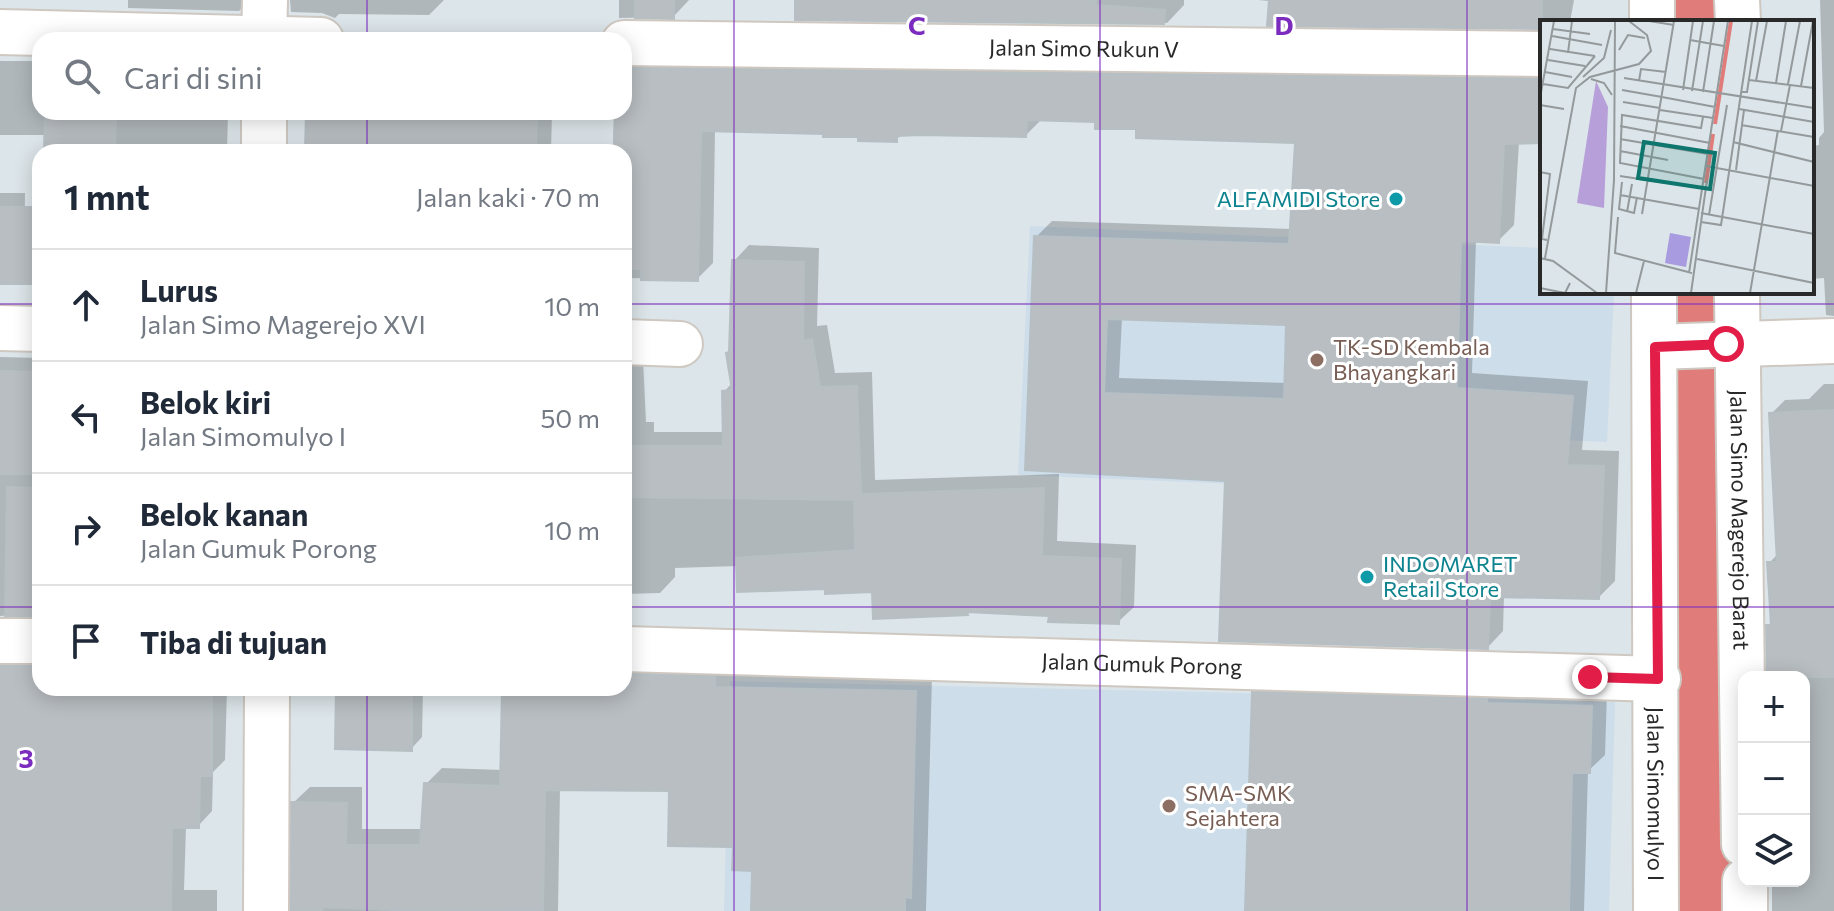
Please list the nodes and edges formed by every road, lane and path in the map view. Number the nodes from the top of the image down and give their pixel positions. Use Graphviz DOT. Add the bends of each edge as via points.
graph roads {
  1 [pos="265,0"];
  2 [pos="1737,0"];
  3 [pos="1738,20"];
  4 [pos="0,32"];
  5 [pos="264,32"];
  6 [pos="32,33"];
  7 [pos="632,43"];
  8 [pos="1540,54"];
  9 [pos="264,120"];
  10 [pos="264,144"];
  11 [pos="1654,294"];
  12 [pos="1737,294"];
  13 [pos="0,328"];
  14 [pos="32,329"];
  15 [pos="1834,341"];
  16 [pos="632,342"];
  17 [pos="680,344"];
  18 [pos="1731,344"];
  19 [pos="1660,346"];
  20 [pos="0,641"];
  21 [pos="32,641"];
  22 [pos="632,649"];
  23 [pos="1658,679"];
  24 [pos="267,696"];
  25 [pos="1743,815"];
  26 [pos="1745,887"];
  27 [pos="266,911"];
  28 [pos="1656,911"];
  29 [pos="1745,911"];
  1 -- 5 [label="street"];
  2 -- 3 [label="street"];
  4 -- 6 [label="street"];
  7 -- 8 [label="street, Jalan Simo Rukun V"];
  9 -- 10 [label="street"];
  11 -- 19 [label="street, Jalan Simomulyo I"];
  12 -- 18 [label="street, Jalan Simo Magerejo Barat"];
  13 -- 14 [label="street"];
  15 -- 18 [label="street"];
  16 -- 17 [label="street"];
  18 -- 19 [label="street"];
  18 -- 25 [label="street, Jalan Simo Magerejo Barat"];
  19 -- 23 [label="street, Jalan Simomulyo I"];
  20 -- 21 [label="street"];
  22 -- 23 [label="street, Jalan Gumuk Porong"];
  23 -- 28 [label="street, Jalan Simomulyo I"];
  24 -- 27 [label="street"];
  26 -- 29 [label="street"];
}
